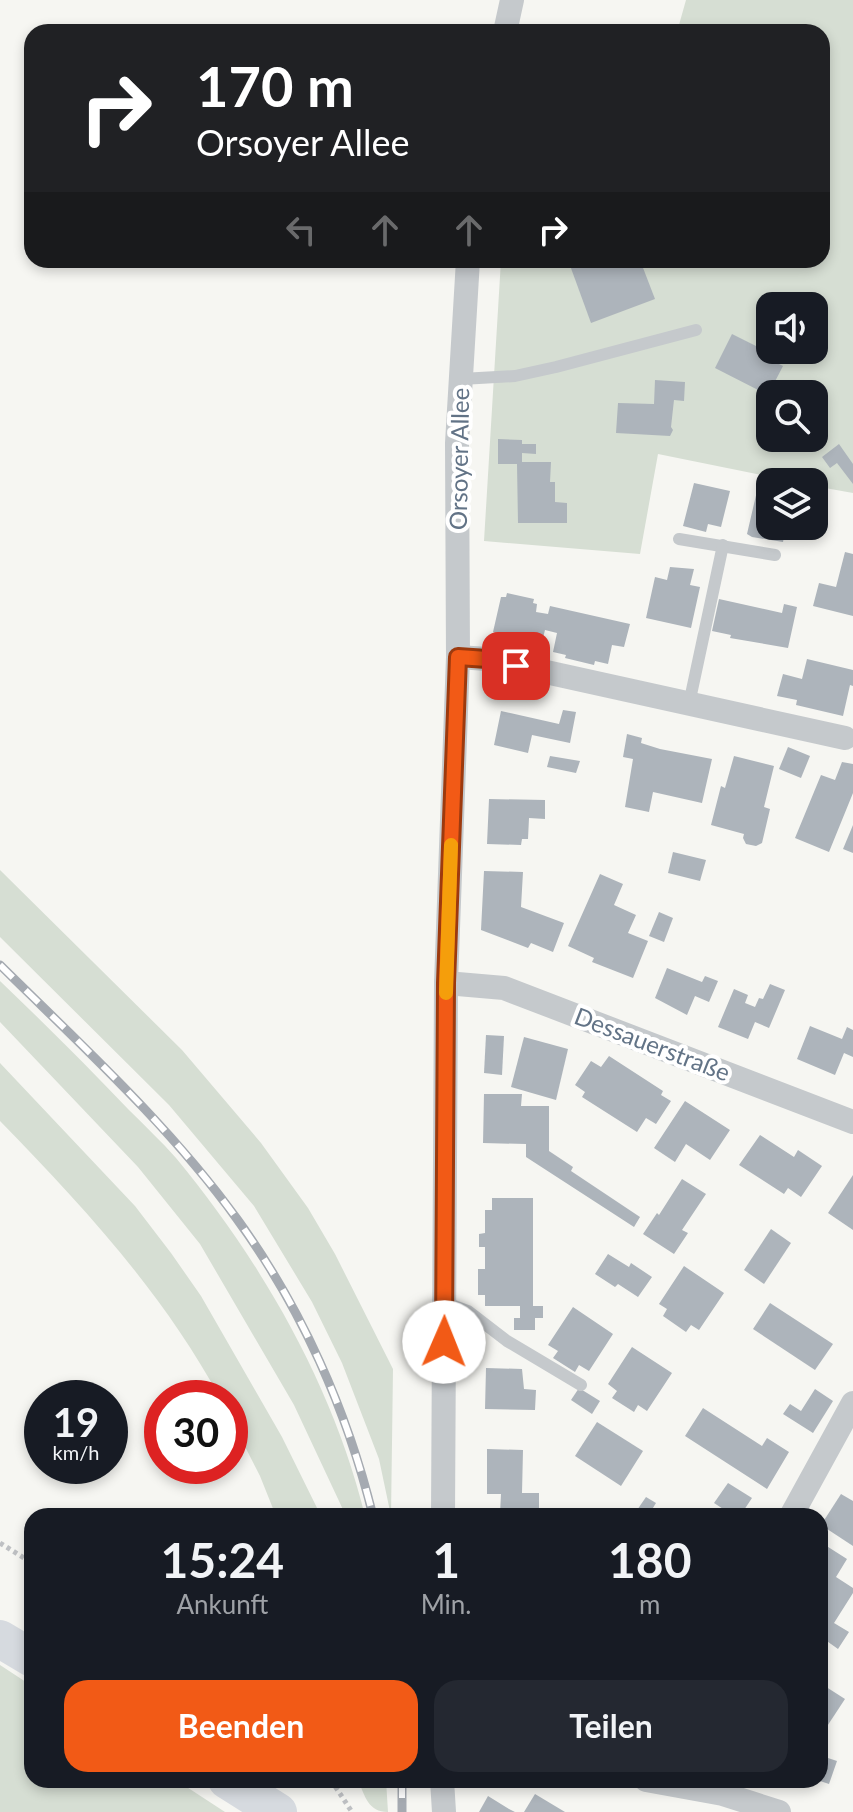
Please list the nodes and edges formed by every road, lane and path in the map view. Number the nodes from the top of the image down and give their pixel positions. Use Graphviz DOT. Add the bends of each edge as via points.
graph roads {
  1 [pos="512,0"];
  2 [pos="507,24"];
  3 [pos="468,268"];
  4 [pos="696,330"];
  5 [pos="461,379"];
  6 [pos="679,539"];
  7 [pos="723,545"];
  8 [pos="775,555"];
  9 [pos="458,657"];
  10 [pos="689,704"];
  11 [pos="845,738"];
  12 [pos="446,983"];
  13 [pos="853,1122"];
  14 [pos="444,1302"];
  15 [pos="581,1385"];
  16 [pos="853,1403"];
  17 [pos="443,1508"];
  18 [pos="795,1508"];
  19 [pos="0,1543"];
  20 [pos="24,1558"];
  21 [pos="0,1639"];
  22 [pos="24,1653"];
  23 [pos="240,1788"];
  24 [pos="336,1788"];
  25 [pos="442,1788"];
  26 [pos="726,1788"];
  27 [pos="278,1812"];
  28 [pos="352,1812"];
  29 [pos="444,1812"];
  30 [pos="779,1812"];
  1 -- 2 [label="street"];
  3 -- 5 [label="street, Orsoyer Allee"];
  4 -- 5 [label="lane" via="515,376"];
  5 -- 9 [label="street, Orsoyer Allee"];
  6 -- 7 [label="lane"];
  7 -- 8 [label="lane"];
  7 -- 10 [label="lane"];
  9 -- 10 [label="street"];
  9 -- 12 [label="street, Orsoyer Allee"];
  10 -- 11 [label="street"];
  12 -- 13 [label="street, Dessauerstraße" via="504,988"];
  12 -- 14 [label="street, Orsoyer Allee"];
  14 -- 15 [label="lane" via="468,1311"];
  14 -- 17 [label="street, Orsoyer Allee"];
  16 -- 18 [label="street"];
  19 -- 20 [label="path"];
  21 -- 22 [label="main road"];
  23 -- 27 [label="main road"];
  24 -- 28 [label="path"];
  25 -- 29 [label="street"];
  26 -- 30 [label="street"];
}
